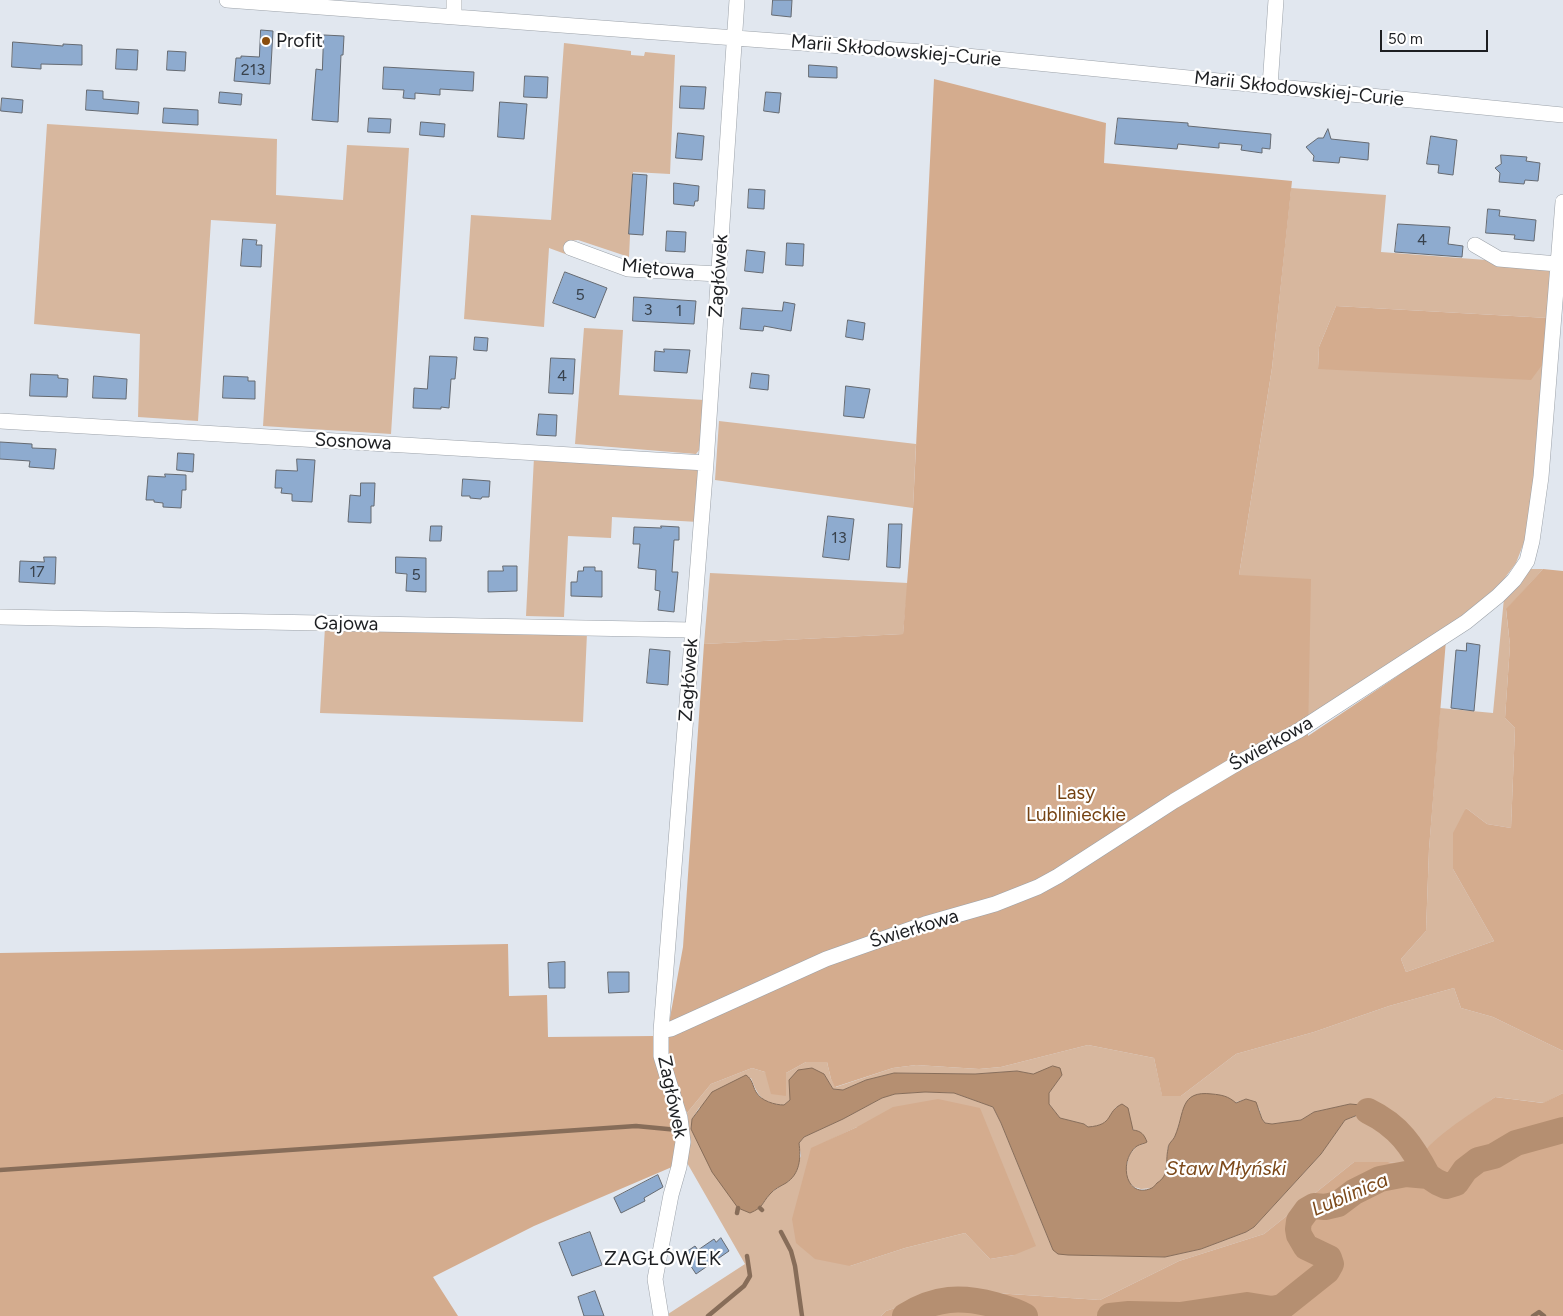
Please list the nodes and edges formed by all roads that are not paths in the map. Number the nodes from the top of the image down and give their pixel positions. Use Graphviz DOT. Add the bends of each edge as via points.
graph roads {
  1 [pos="227,0"];
  2 [pos="454,0"];
  3 [pos="737,0"];
  4 [pos="1276,0"];
  5 [pos="454,17"];
  6 [pos="734,38"];
  7 [pos="1270,86"];
  8 [pos="1563,115"];
  9 [pos="1563,202"];
  10 [pos="1476,246"];
  11 [pos="571,248"];
  12 [pos="1558,264"];
  13 [pos="718,274"];
  14 [pos="1560,291"];
  15 [pos="0,421"];
  16 [pos="706,463"];
  17 [pos="0,617"];
  18 [pos="692,630"];
  19 [pos="661,1031"];
  20 [pos="661,1316"];
  1 -- 5 [label="street, Marii Skłodowskiej-Curie"];
  2 -- 5 [label="street"];
  3 -- 6 [label="street, Zagłówek"];
  4 -- 7 [label="street"];
  5 -- 6 [label="street, Marii Skłodowskiej-Curie"];
  6 -- 7 [label="street, Marii Skłodowskiej-Curie" via="936,53"];
  6 -- 13 [label="street, Zagłówek"];
  7 -- 8 [label="street, Marii Skłodowskiej-Curie"];
  9 -- 12 [label="street, Świerkowa"];
  10 -- 12 [label="street" via="1499,259"];
  11 -- 13 [label="street, Miętowa" via="628,269"];
  12 -- 14 [label="street, Świerkowa"];
  13 -- 16 [label="street, Zagłówek"];
  14 -- 19 [label="street, Świerkowa" via="1532,541 1522,569 1492,602 1298,731 1174,801 1038,887 995,904 860,946"];
  15 -- 16 [label="street, Sosnowa"];
  16 -- 18 [label="street, Zagłówek"];
  17 -- 18 [label="street, Gajowa"];
  18 -- 19 [label="street, Zagłówek"];
  19 -- 20 [label="street, Zagłówek" via="661,1056 680,1118 683,1142 655,1279"];
}
